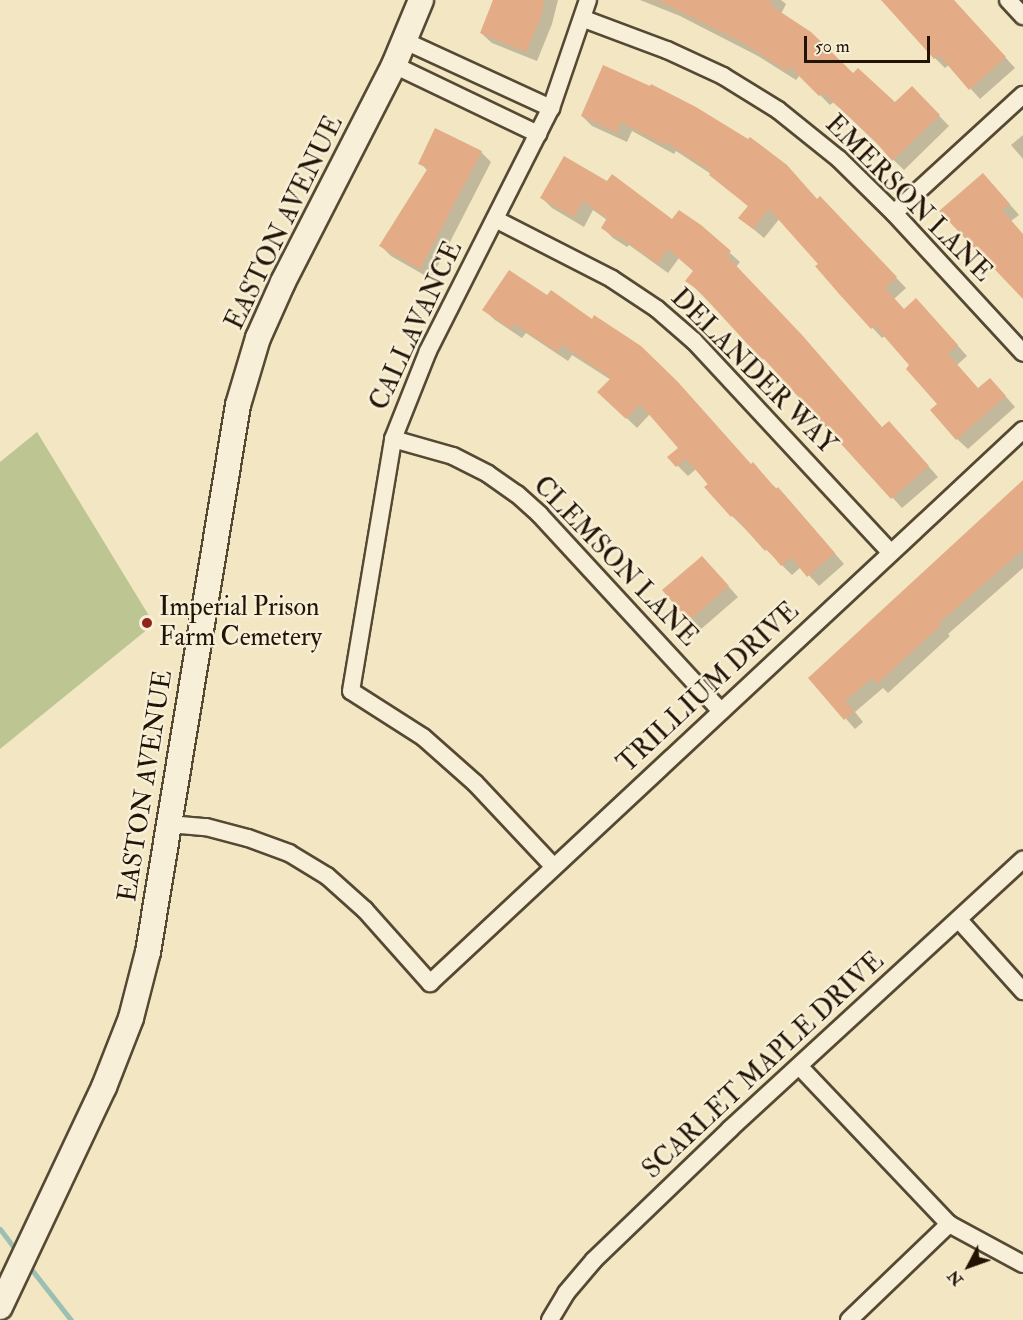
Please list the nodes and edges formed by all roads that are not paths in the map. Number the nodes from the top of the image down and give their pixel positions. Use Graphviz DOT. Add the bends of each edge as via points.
graph roads {
  1 [pos="421,0"];
  2 [pos="588,0"];
  3 [pos="1008,0"];
  4 [pos="1023,16"];
  5 [pos="584,19"];
  6 [pos="405,41"];
  7 [pos="394,65"];
  8 [pos="1023,94"];
  9 [pos="551,108"];
  10 [pos="538,134"];
  11 [pos="894,213"];
  12 [pos="495,219"];
  13 [pos="1023,353"];
  14 [pos="1023,430"];
  15 [pos="393,440"];
  16 [pos="891,553"];
  17 [pos="721,711"];
  18 [pos="169,824"];
  19 [pos="1023,860"];
  20 [pos="554,867"];
  21 [pos="959,920"];
  22 [pos="1023,991"];
  23 [pos="800,1067"];
  24 [pos="949,1224"];
  25 [pos="1023,1264"];
  26 [pos="0,1307"];
  27 [pos="550,1320"];
  28 [pos="849,1320"];
  1 -- 6 [label="street, EASTON AVENUE"];
  2 -- 5 [label="street, CALLAVANCE"];
  3 -- 4 [label="street"];
  5 -- 9 [label="street, CALLAVANCE"];
  5 -- 11 [label="street, EMERSON LANE" via="667,50 723,76 769,104 839,159"];
  6 -- 7 [label="street, EASTON AVENUE"];
  6 -- 9 [label="street"];
  7 -- 10 [label="street"];
  7 -- 18 [label="street, EASTON AVENUE" via="283,282 258,338 238,405"];
  8 -- 11 [label="street"];
  9 -- 10 [label="street, CALLAVANCE"];
  10 -- 12 [label="street, CALLAVANCE"];
  11 -- 13 [label="street, EMERSON LANE"];
  12 -- 15 [label="street, CALLAVANCE" via="428,351"];
  12 -- 16 [label="street, DELANDER WAY" via="612,279 657,309 694,341"];
  14 -- 16 [label="street, TRILLIUM DRIVE"];
  15 -- 17 [label="street, CLEMSON LANE" via="453,456 517,494"];
  15 -- 20 [label="street, CALLAVANCE" via="351,691 423,737 475,783"];
  16 -- 17 [label="street, TRILLIUM DRIVE"];
  17 -- 20 [label="street, TRILLIUM DRIVE"];
  18 -- 20 [label="street, TRILLIUM DRIVE" via="216,830 290,853 327,876 365,910 430,983"];
  18 -- 26 [label="street, EASTON AVENUE" via="148,952 131,1018 104,1087"];
  19 -- 21 [label="street, SCARLET MAPLE DRIVE"];
  21 -- 22 [label="street"];
  21 -- 23 [label="street, SCARLET MAPLE DRIVE"];
  23 -- 24 [label="street"];
  23 -- 27 [label="street, SCARLET MAPLE DRIVE" via="594,1260 566,1293"];
  24 -- 25 [label="street"];
  24 -- 28 [label="street"];
}
